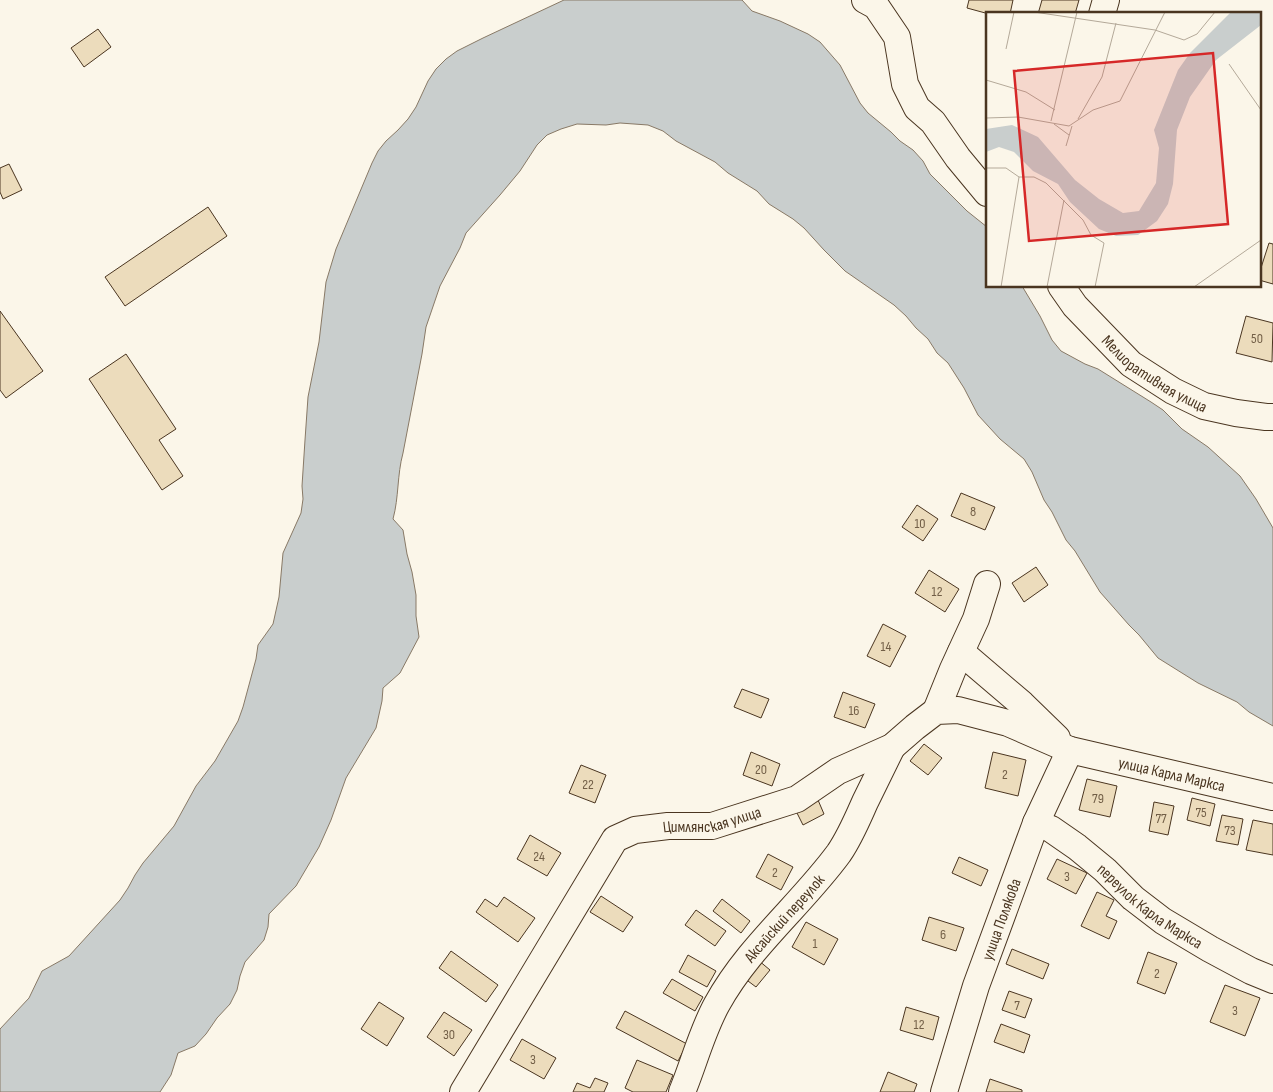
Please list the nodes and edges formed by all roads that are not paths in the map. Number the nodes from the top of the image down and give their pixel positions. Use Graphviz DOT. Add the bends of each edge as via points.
graph roads {
  1 [pos="865,0"];
  2 [pos="986,192"];
  3 [pos="1062,288"];
  4 [pos="1273,417"];
  5 [pos="987,584"];
  6 [pos="960,652"];
  7 [pos="936,711"];
  8 [pos="892,747"];
  9 [pos="1070,750"];
  10 [pos="1273,797"];
  11 [pos="1036,823"];
  12 [pos="1273,980"];
  13 [pos="463,1092"];
  14 [pos="682,1092"];
  15 [pos="944,1092"];
  1 -- 2 [label="street" via="876,6 897,37 905,84 917,108 932,122"];
  3 -- 4 [label="street, Мелиоративная улица" via="1075,306 1131,364 1173,391 1204,406"];
  5 -- 6 [label="street" via="976,619"];
  6 -- 7 [label="street"];
  6 -- 9 [label="street"];
  7 -- 8 [label="street, Цимлянская улица"];
  7 -- 9 [label="street" via="958,710 1008,723"];
  8 -- 13 [label="street, Цимлянская улица" via="838,771 796,799 712,826 635,830 615,839"];
  8 -- 14 [label="street, Аксайский переулок" via="854,829 840,851 766,936 717,1003"];
  9 -- 10 [label="street, улица Карла Маркса"];
  9 -- 11 [label="street, улица Полякова"];
  11 -- 12 [label="street, переулок Карла Маркса" via="1077,847 1163,921"];
  11 -- 15 [label="street, улица Полякова" via="976,986"];
}
